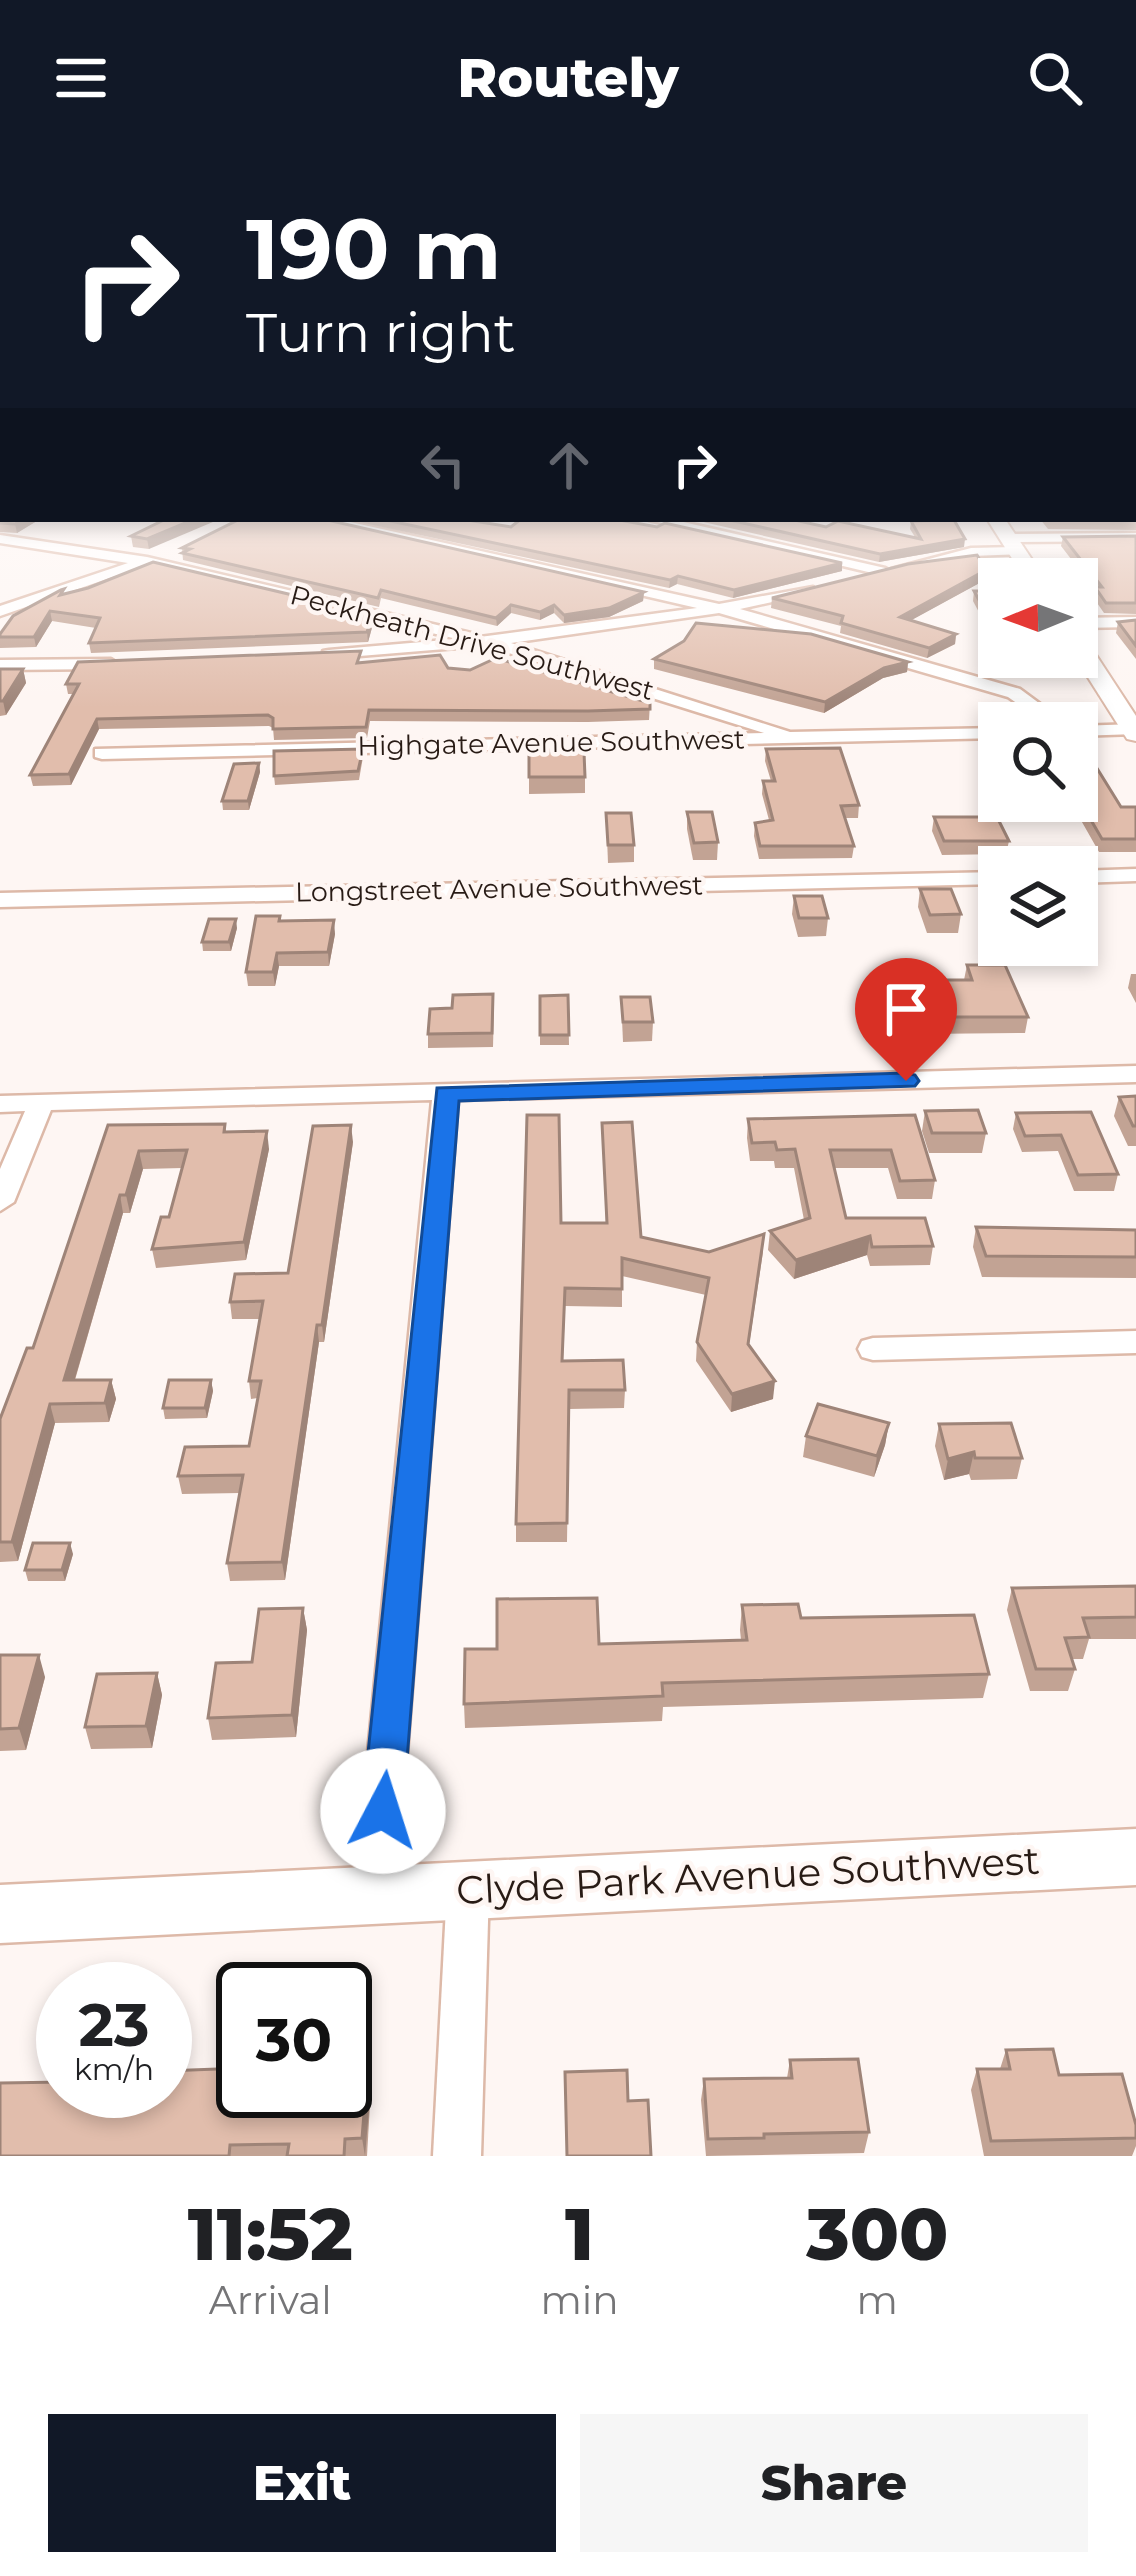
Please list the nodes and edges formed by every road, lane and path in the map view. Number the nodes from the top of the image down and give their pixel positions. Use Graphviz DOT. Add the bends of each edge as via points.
graph roads {
  1 [pos="331,522"];
  2 [pos="665,522"];
  3 [pos="998,522"];
  4 [pos="1136,537"];
  5 [pos="0,539"];
  6 [pos="1013,545"];
  7 [pos="178,549"];
  8 [pos="1021,558"];
  9 [pos="147,561"];
  10 [pos="885,572"];
  11 [pos="839,583"];
  12 [pos="816,589"];
  13 [pos="724,610"];
  14 [pos="0,611"];
  15 [pos="1136,622"];
  16 [pos="1098,623"];
  17 [pos="490,642"];
  18 [pos="305,656"];
  19 [pos="0,664"];
  20 [pos="136,664"];
  21 [pos="1098,676"];
  22 [pos="1026,702"];
  23 [pos="1098,730"];
  24 [pos="1135,731"];
  25 [pos="978,734"];
  26 [pos="797,738"];
  27 [pos="102,753"];
  28 [pos="1136,875"];
  29 [pos="1098,876"];
  30 [pos="978,878"];
  31 [pos="0,900"];
  32 [pos="1136,1074"];
  33 [pos="446,1093"];
  34 [pos="40,1103"];
  35 [pos="0,1104"];
  36 [pos="0,1202"];
  37 [pos="1136,1342"];
  38 [pos="873,1349"];
  39 [pos="1136,1857"];
  40 [pos="468,1888"];
  41 [pos="375,1895"];
  42 [pos="0,1914"];
  43 [pos="458,2156"];
  1 -- 13 [label="street"];
  2 -- 10 [label="street"];
  3 -- 6 [label="street"];
  4 -- 6 [label="street"];
  5 -- 9 [label="street, Peckheath Drive Southwest"];
  6 -- 8 [label="street"];
  6 -- 10 [label="street"];
  7 -- 9 [label="street"];
  9 -- 14 [label="street"];
  9 -- 17 [label="street, Peckheath Drive Southwest"];
  10 -- 11 [label="street"];
  12 -- 13 [label="street"];
  13 -- 17 [label="street"];
  13 -- 22 [label="street"];
  15 -- 16 [label="street"];
  17 -- 18 [label="street"];
  17 -- 26 [label="street, Peckheath Drive Southwest"];
  19 -- 20 [label="street"];
  21 -- 24 [label="street"];
  23 -- 24 [label="street"];
  25 -- 26 [label="street, Highgate Avenue Southwest"];
  26 -- 27 [label="street, Highgate Avenue Southwest"];
  28 -- 29 [label="street"];
  30 -- 31 [label="street, Longstreet Avenue Southwest"];
  32 -- 33 [label="street"];
  33 -- 34 [label="street"];
  33 -- 41 [label="street"];
  34 -- 35 [label="street"];
  34 -- 36 [label="street"];
  37 -- 38 [label="street"];
  39 -- 40 [label="main road, Clyde Park Avenue Southwest"];
  40 -- 41 [label="main road, Clyde Park Avenue Southwest"];
  40 -- 43 [label="street"];
  41 -- 42 [label="main road, Clyde Park Avenue Southwest"];
}
